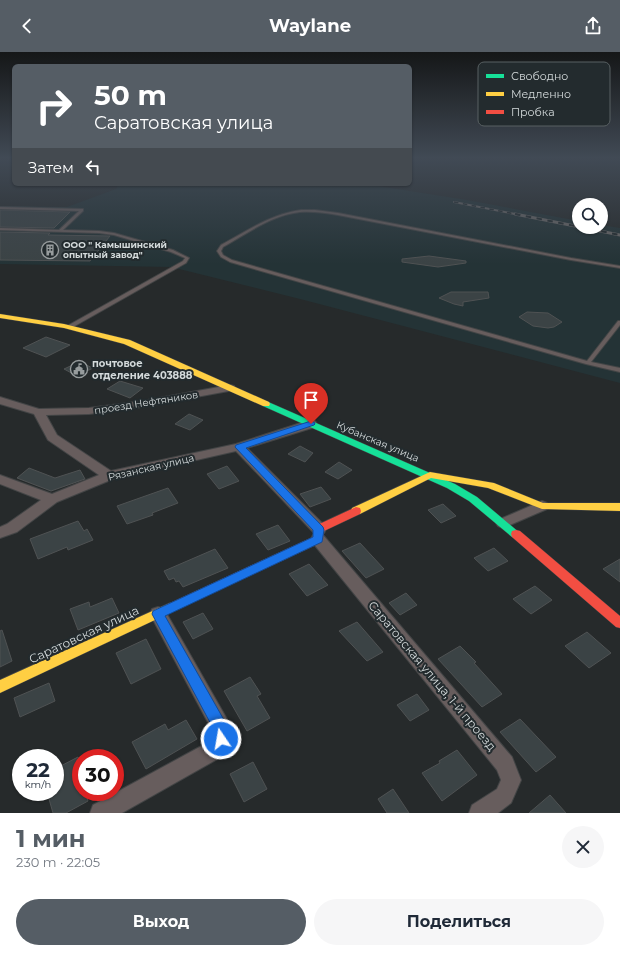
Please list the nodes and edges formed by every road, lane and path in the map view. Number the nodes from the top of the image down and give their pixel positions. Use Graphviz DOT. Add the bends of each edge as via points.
graph roads {
  1 [pos="0,208"];
  2 [pos="0,229"];
  3 [pos="60,231"];
  4 [pos="620,267"];
  5 [pos="0,316"];
  6 [pos="620,322"];
  7 [pos="71,326"];
  8 [pos="588,363"];
  9 [pos="620,370"];
  10 [pos="230,388"];
  11 [pos="0,400"];
  12 [pos="38,412"];
  13 [pos="311,424"];
  14 [pos="239,447"];
  15 [pos="430,475"];
  16 [pos="109,476"];
  17 [pos="0,479"];
  18 [pos="52,499"];
  19 [pos="542,506"];
  20 [pos="620,507"];
  21 [pos="503,523"];
  22 [pos="0,533"];
  23 [pos="318,534"];
  24 [pos="158,614"];
  25 [pos="620,623"];
  26 [pos="0,687"];
  27 [pos="101,813"];
  28 [pos="480,813"];
  1 -- 3 [label="lane" via="82,210"];
  2 -- 3 [label="lane"];
  3 -- 7 [label="lane" via="114,234 187,258 185,262"];
  4 -- 8 [label="lane" via="338,214 301,210 269,220 222,246 219,251 231,261"];
  5 -- 7 [label="street, Кубанская улица"];
  6 -- 8 [label="lane"];
  7 -- 10 [label="street, Кубанская улица" via="127,342"];
  8 -- 9 [label="lane"];
  10 -- 12 [label="street, проезд Нефтяников" via="97,410"];
  10 -- 13 [label="street, Кубанская улица"];
  11 -- 12 [label="street, проезд Нефтяников"];
  12 -- 16 [label="street" via="52,437"];
  13 -- 14 [label="street, Рязанская улица"];
  13 -- 15 [label="street, Кубанская улица"];
  14 -- 16 [label="street, Рязанская улица"];
  14 -- 23 [label="street, Саратовская улица, 1-й проезд"];
  15 -- 19 [label="street" via="490,485"];
  15 -- 21 [label="street, Кубанская улица" via="473,499"];
  15 -- 23 [label="street, Саратовская улица"];
  16 -- 18 [label="street, Рязанская улица"];
  17 -- 18 [label="street"];
  18 -- 22 [label="street, Рязанская улица" via="12,528"];
  19 -- 20 [label="street"];
  19 -- 21 [label="street"];
  21 -- 25 [label="street, Кубанская улица"];
  23 -- 24 [label="street, Саратовская улица"];
  23 -- 28 [label="street, Саратовская улица, 1-й проезд" via="505,764 511,780 504,796"];
  24 -- 26 [label="street, Саратовская улица"];
  24 -- 27 [label="street" via="221,727 221,739 214,750"];
}
